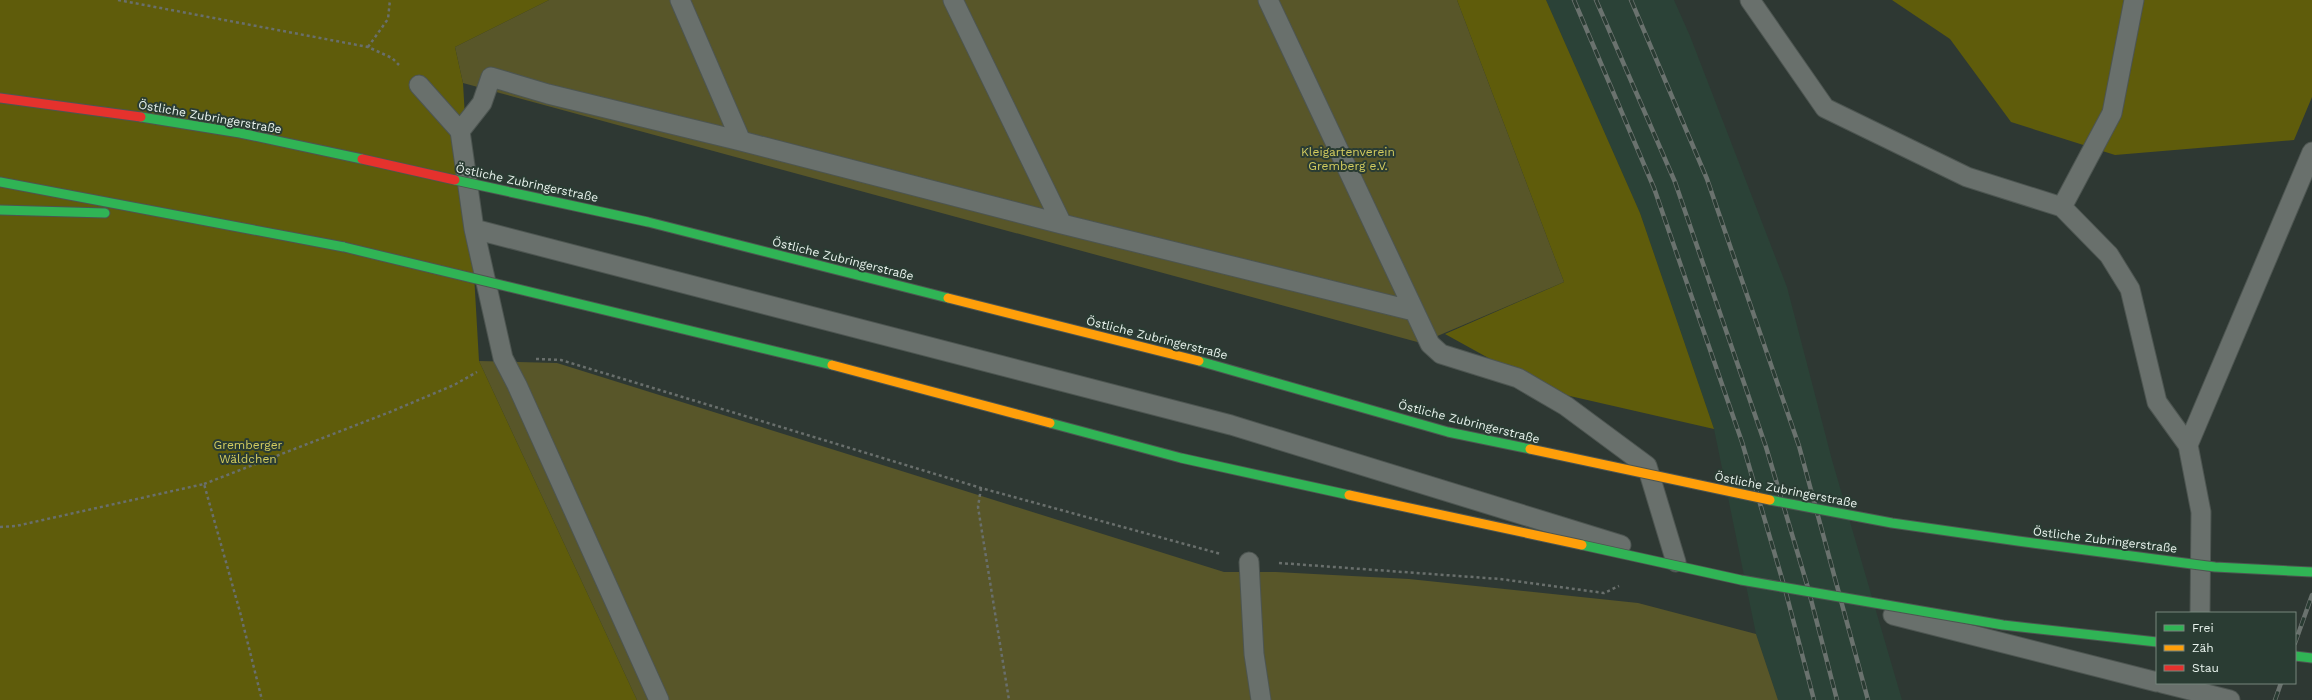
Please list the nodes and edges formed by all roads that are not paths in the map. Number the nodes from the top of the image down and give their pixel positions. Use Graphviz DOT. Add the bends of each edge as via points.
graph roads {
  1 [pos="680,0"];
  2 [pos="953,0"];
  3 [pos="1268,0"];
  4 [pos="1750,0"];
  5 [pos="2134,0"];
  6 [pos="418,85"];
  7 [pos="0,98"];
  8 [pos="460,130"];
  9 [pos="742,141"];
  10 [pos="2312,152"];
  11 [pos="0,182"];
  12 [pos="2062,207"];
  13 [pos="0,210"];
  14 [pos="174,215"];
  15 [pos="1062,224"];
  16 [pos="474,229"];
  17 [pos="1414,311"];
  18 [pos="2188,445"];
  19 [pos="1249,562"];
  20 [pos="1676,562"];
  21 [pos="2312,572"];
  22 [pos="2200,612"];
  23 [pos="2156,642"];
  24 [pos="2296,656"];
  25 [pos="2312,658"];
  26 [pos="2156,682"];
  27 [pos="2170,684"];
  28 [pos="2200,688"];
  29 [pos="659,700"];
  30 [pos="1261,700"];
  31 [pos="2230,700"];
  1 -- 9 [label="lane"];
  2 -- 15 [label="lane"];
  3 -- 17 [label="lane"];
  4 -- 12 [label="lane" via="1826,108 1967,177"];
  5 -- 12 [label="lane" via="2112,113"];
  6 -- 8 [label="lane"];
  7 -- 21 [label="highway, Östliche Zubringerstraße, bridge" via="97,110 240,133 663,226 1210,364 1448,432 1750,496 1892,523 2018,541 2215,567"];
  8 -- 9 [label="lane" via="482,103 491,77 548,94"];
  8 -- 16 [label="lane"];
  9 -- 15 [label="lane"];
  10 -- 18 [label="lane"];
  11 -- 14 [label="highway"];
  12 -- 18 [label="lane" via="2109,255 2130,289 2157,402"];
  13 -- 14 [label="highway"];
  14 -- 23 [label="highway, bridge" via="344,247 773,350 1204,463 1741,580 2003,625"];
  15 -- 17 [label="lane"];
  16 -- 20 [label="lane" via="1231,425"];
  16 -- 29 [label="lane" via="502,358 520,392"];
  17 -- 20 [label="lane" via="1430,344 1441,354 1518,378 1566,406 1648,466"];
  18 -- 22 [label="lane" via="2201,512"];
  19 -- 30 [label="lane" via="1254,654"];
  20 -- 26 [label="lane"];
  24 -- 25 [label="highway"];
  27 -- 28 [label="lane"];
  28 -- 31 [label="lane"];
}
